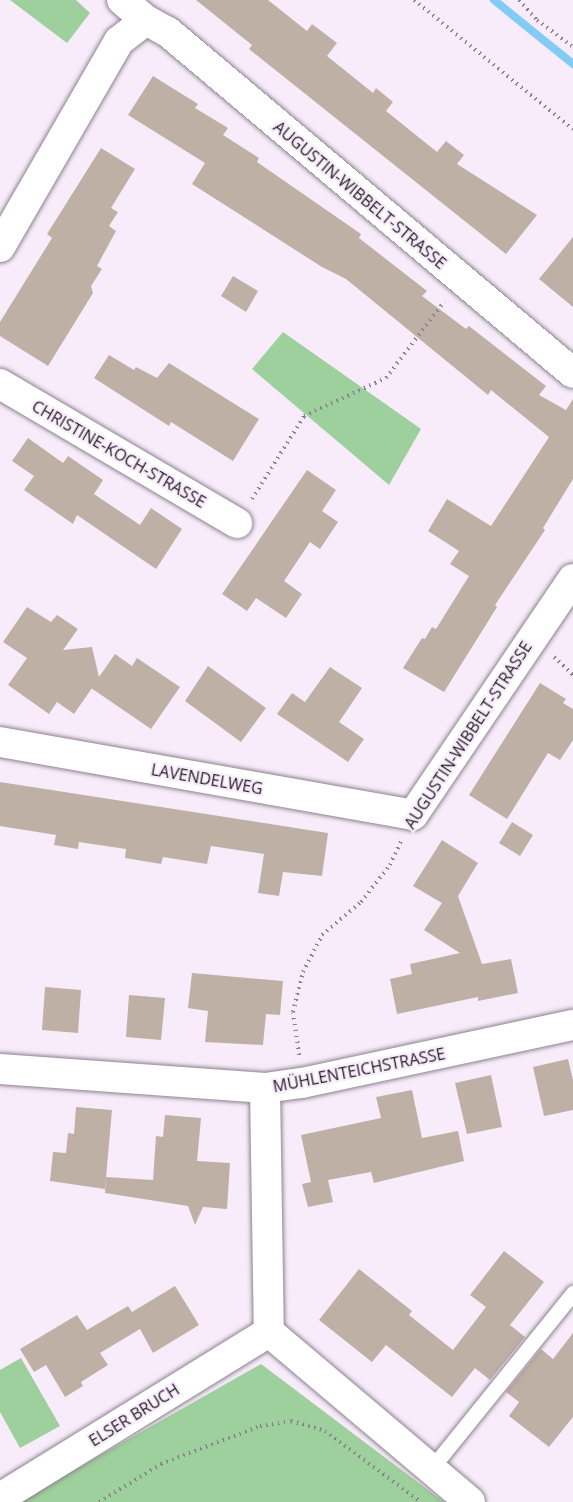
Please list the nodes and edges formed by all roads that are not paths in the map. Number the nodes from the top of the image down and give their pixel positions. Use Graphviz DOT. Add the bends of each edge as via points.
graph roads {
  1 [pos="122,0"];
  2 [pos="146,20"];
  3 [pos="0,247"];
  4 [pos="573,373"];
  5 [pos="0,384"];
  6 [pos="237,523"];
  7 [pos="573,579"];
  8 [pos="0,742"];
  9 [pos="413,815"];
  10 [pos="573,1025"];
  11 [pos="0,1069"];
  12 [pos="265,1088"];
  13 [pos="573,1293"];
  14 [pos="269,1332"];
  15 [pos="429,1470"];
  16 [pos="0,1498"];
  17 [pos="470,1502"];
  1 -- 2 [label="street, AUGUSTIN-WIBBELT-STRASSE"];
  2 -- 3 [label="street" via="119,40"];
  2 -- 4 [label="street, AUGUSTIN-WIBBELT-STRASSE" via="168,32"];
  5 -- 6 [label="street, CHRISTINE-KOCH-STRASSE"];
  7 -- 9 [label="street, AUGUSTIN-WIBBELT-STRASSE"];
  8 -- 9 [label="street, LAVENDELWEG"];
  10 -- 12 [label="street, MÜHLENTEICHSTRASSE"];
  11 -- 12 [label="street, MÜHLENTEICHSTRASSE"];
  12 -- 14 [label="street"];
  13 -- 15 [label="lane"];
  14 -- 15 [label="street"];
  14 -- 16 [label="street, ELSER BRUCH"];
  15 -- 17 [label="street"];
}
